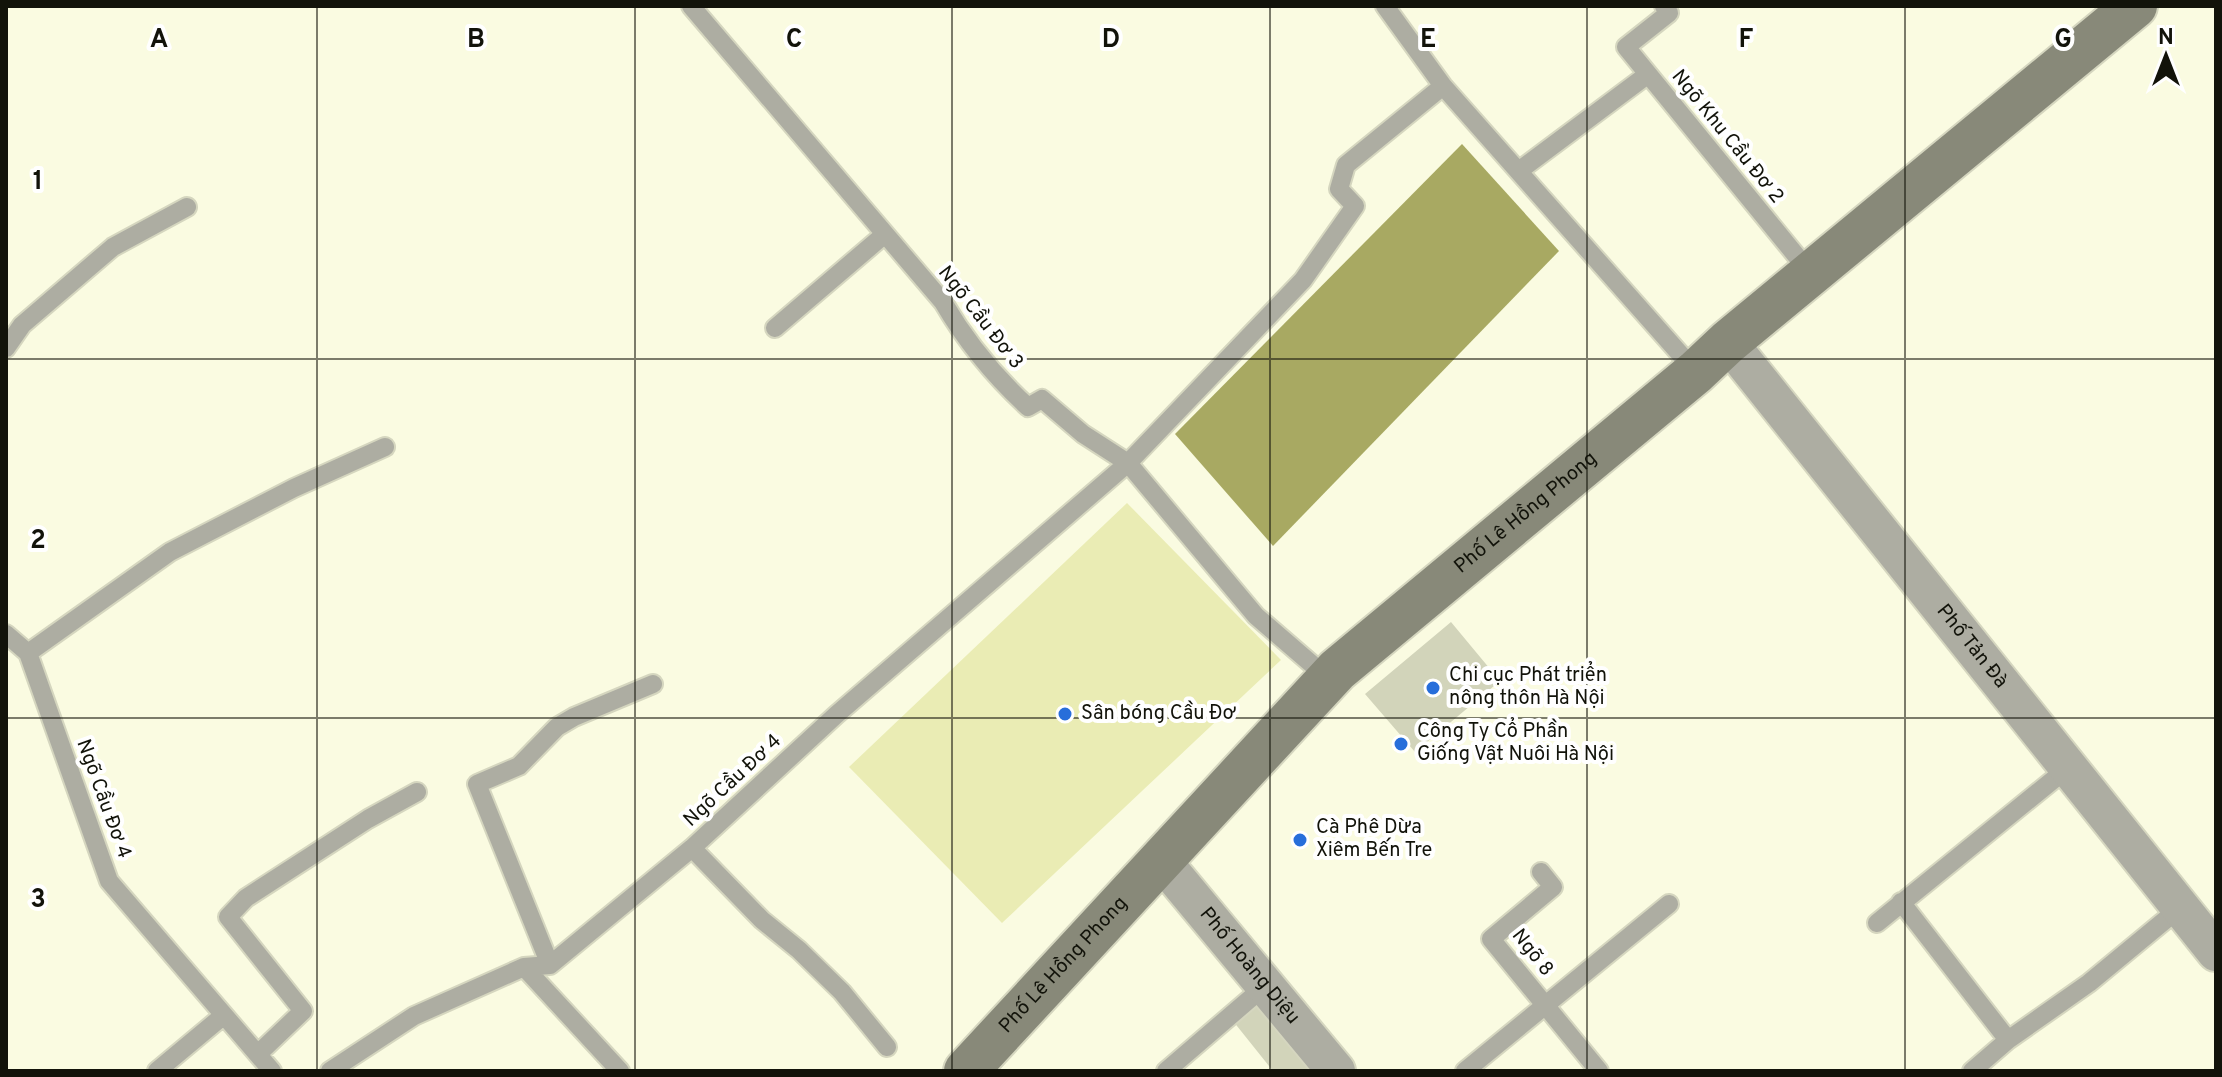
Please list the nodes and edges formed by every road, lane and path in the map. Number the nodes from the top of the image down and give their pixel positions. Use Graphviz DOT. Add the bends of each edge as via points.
graph roads {
  1 [pos="691,6"];
  2 [pos="1385,6"];
  3 [pos="1664,6"];
  4 [pos="2135,6"];
  5 [pos="1647,75"];
  6 [pos="1443,86"];
  7 [pos="1520,170"];
  8 [pos="187,207"];
  9 [pos="885,234"];
  10 [pos="1812,275"];
  11 [pos="775,328"];
  12 [pos="1728,342"];
  13 [pos="6,348"];
  14 [pos="1696,372"];
  15 [pos="385,447"];
  16 [pos="1128,463"];
  17 [pos="6,634"];
  18 [pos="28,653"];
  19 [pos="1329,679"];
  20 [pos="653,684"];
  21 [pos="2069,767"];
  22 [pos="417,792"];
  23 [pos="692,848"];
  24 [pos="1161,860"];
  25 [pos="1541,872"];
  26 [pos="1901,902"];
  27 [pos="1669,904"];
  28 [pos="2181,907"];
  29 [pos="1877,923"];
  30 [pos="2216,952"];
  31 [pos="550,965"];
  32 [pos="524,967"];
  33 [pos="1265,986"];
  34 [pos="1545,1005"];
  35 [pos="224,1015"];
  36 [pos="2008,1040"];
  37 [pos="887,1047"];
  38 [pos="258,1054"];
  39 [pos="157,1071"];
  40 [pos="272,1071"];
  41 [pos="330,1071"];
  42 [pos="620,1071"];
  43 [pos="966,1071"];
  44 [pos="1166,1071"];
  45 [pos="1336,1071"];
  46 [pos="1465,1071"];
  47 [pos="1599,1071"];
  48 [pos="1972,1071"];
  1 -- 9 [label="lane, Ngõ Cầu Đơ 3"];
  2 -- 6 [label="lane"];
  3 -- 5 [label="lane" via="1669,13 1626,47"];
  4 -- 10 [label="street, Phố Lê Hồng Phong"];
  5 -- 7 [label="lane, Ngõ Khu Cầu Đơ 2"];
  5 -- 10 [label="lane, Ngõ Khu Cầu Đơ 2"];
  6 -- 7 [label="lane"];
  6 -- 16 [label="lane, Ngõ Cầu Đơ 4" via="1346,165 1339,189 1355,206 1303,280"];
  7 -- 14 [label="lane"];
  8 -- 13 [label="lane" via="113,247 22,325"];
  9 -- 11 [label="lane"];
  9 -- 16 [label="lane, Ngõ Cầu Đơ 3" via="1001,382 1028,407 1042,399"];
  10 -- 12 [label="street, Phố Lê Hồng Phong"];
  12 -- 14 [label="street, Phố Lê Hồng Phong"];
  12 -- 21 [label="street, Phố Tản Đà"];
  14 -- 19 [label="street, Phố Lê Hồng Phong"];
  15 -- 18 [label="lane" via="170,552"];
  16 -- 19 [label="lane, Ngõ Cầu Đơ 3" via="1256,616"];
  16 -- 23 [label="lane, Ngõ Cầu Đơ 4" via="836,715"];
  17 -- 18 [label="lane, Ngõ Cầu Đơ 4"];
  18 -- 35 [label="lane, Ngõ Cầu Đơ 4" via="109,881"];
  19 -- 24 [label="street, Phố Lê Hồng Phong"];
  20 -- 31 [label="lane" via="574,717 519,766 477,784"];
  21 -- 26 [label="lane"];
  21 -- 28 [label="street, Phố Tản Đà"];
  22 -- 38 [label="lane" via="246,898 228,917 303,1011"];
  23 -- 31 [label="lane, Ngõ Cầu Đơ 4"];
  23 -- 37 [label="lane" via="842,992"];
  24 -- 33 [label="street, Phố Hoàng Diệu"];
  24 -- 43 [label="street, Phố Lê Hồng Phong"];
  25 -- 34 [label="lane, Ngõ 8" via="1553,887 1491,939"];
  26 -- 29 [label="lane"];
  26 -- 36 [label="lane"];
  27 -- 34 [label="lane"];
  28 -- 30 [label="street, Phố Tản Đà"];
  28 -- 36 [label="lane" via="2089,983"];
  31 -- 32 [label="lane"];
  32 -- 41 [label="lane" via="414,1016"];
  32 -- 42 [label="lane"];
  33 -- 44 [label="lane"];
  33 -- 45 [label="street, Phố Hoàng Diệu"];
  34 -- 46 [label="lane"];
  34 -- 47 [label="lane, Ngõ 8"];
  35 -- 38 [label="lane, Ngõ Cầu Đơ 4"];
  35 -- 39 [label="lane"];
  36 -- 48 [label="lane"];
  38 -- 40 [label="lane, Ngõ Cầu Đơ 4"];
}
